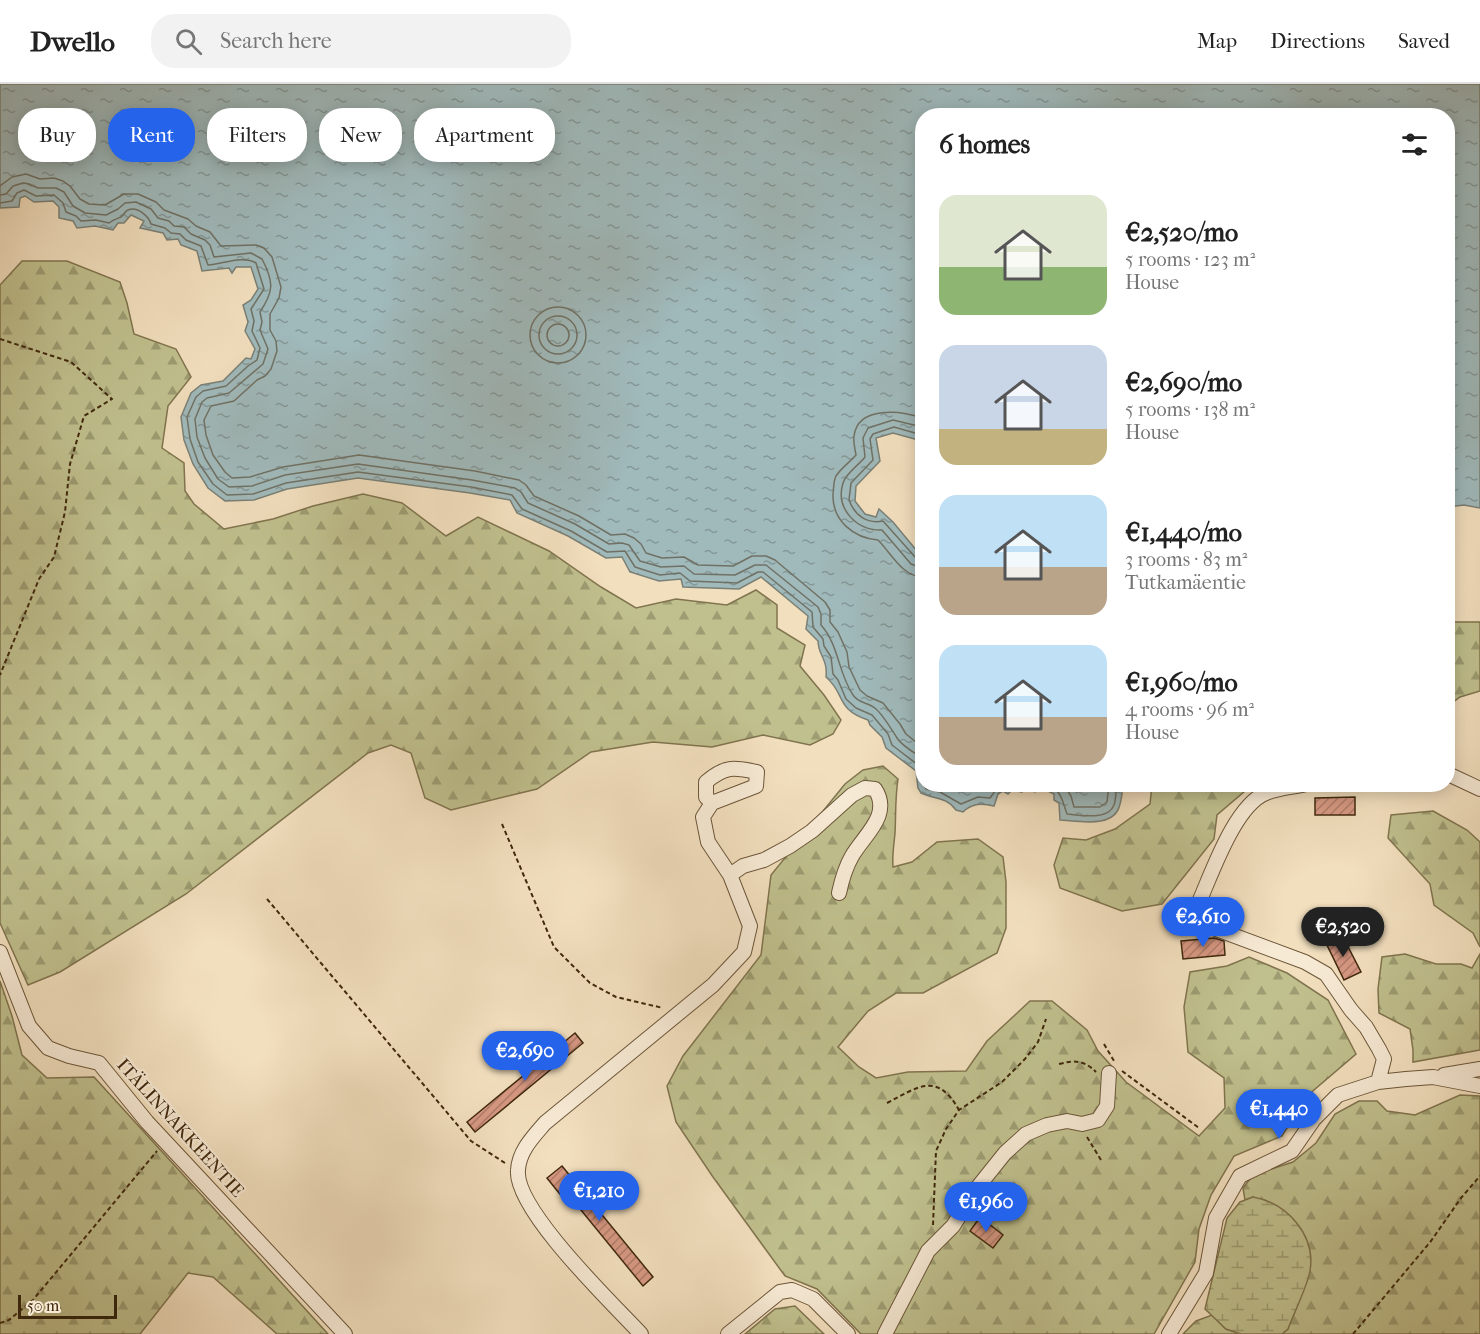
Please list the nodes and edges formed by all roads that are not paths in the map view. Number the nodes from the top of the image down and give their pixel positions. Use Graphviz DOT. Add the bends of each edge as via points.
graph roads {
  1 [pos="1455,777"];
  2 [pos="1480,789"];
  3 [pos="1270,792"];
  4 [pos="712,803"];
  5 [pos="730,875"];
  6 [pos="839,892"];
  7 [pos="0,952"];
  8 [pos="1480,1069"];
  9 [pos="1433,1077"];
  10 [pos="1109,1079"];
  11 [pos="1378,1082"];
  12 [pos="1480,1086"];
  13 [pos="345,1334"];
  14 [pos="641,1334"];
  15 [pos="728,1334"];
  16 [pos="848,1334"];
  17 [pos="885,1334"];
  18 [pos="1169,1334"];
  1 -- 2 [label="street"];
  3 -- 11 [label="street" via="1247,806 1233,827 1195,915 1200,923 1305,962 1326,974 1379,1048 1384,1059"];
  4 -- 5 [label="street" via="704,817 708,842"];
  5 -- 6 [label="street" via="790,846 852,795 865,788 875,789 881,798 880,816 853,854"];
  5 -- 14 [label="street" via="750,926 744,952 713,985 545,1123 527,1145 517,1171 521,1188 536,1215"];
  7 -- 13 [label="street, ITÄLINNAKKEENTIE" via="29,1026 48,1048 99,1064 165,1141"];
  8 -- 9 [label="street"];
  9 -- 11 [label="street"];
  9 -- 12 [label="street"];
  10 -- 17 [label="street" via="1107,1106 1098,1120 1047,1125 1026,1134 1005,1153 953,1226 928,1251"];
  11 -- 18 [label="street" via="1338,1095 1314,1119 1292,1151 1240,1176 1216,1218 1206,1273"];
  15 -- 16 [label="street" via="780,1292 792,1290 813,1299"];
}
